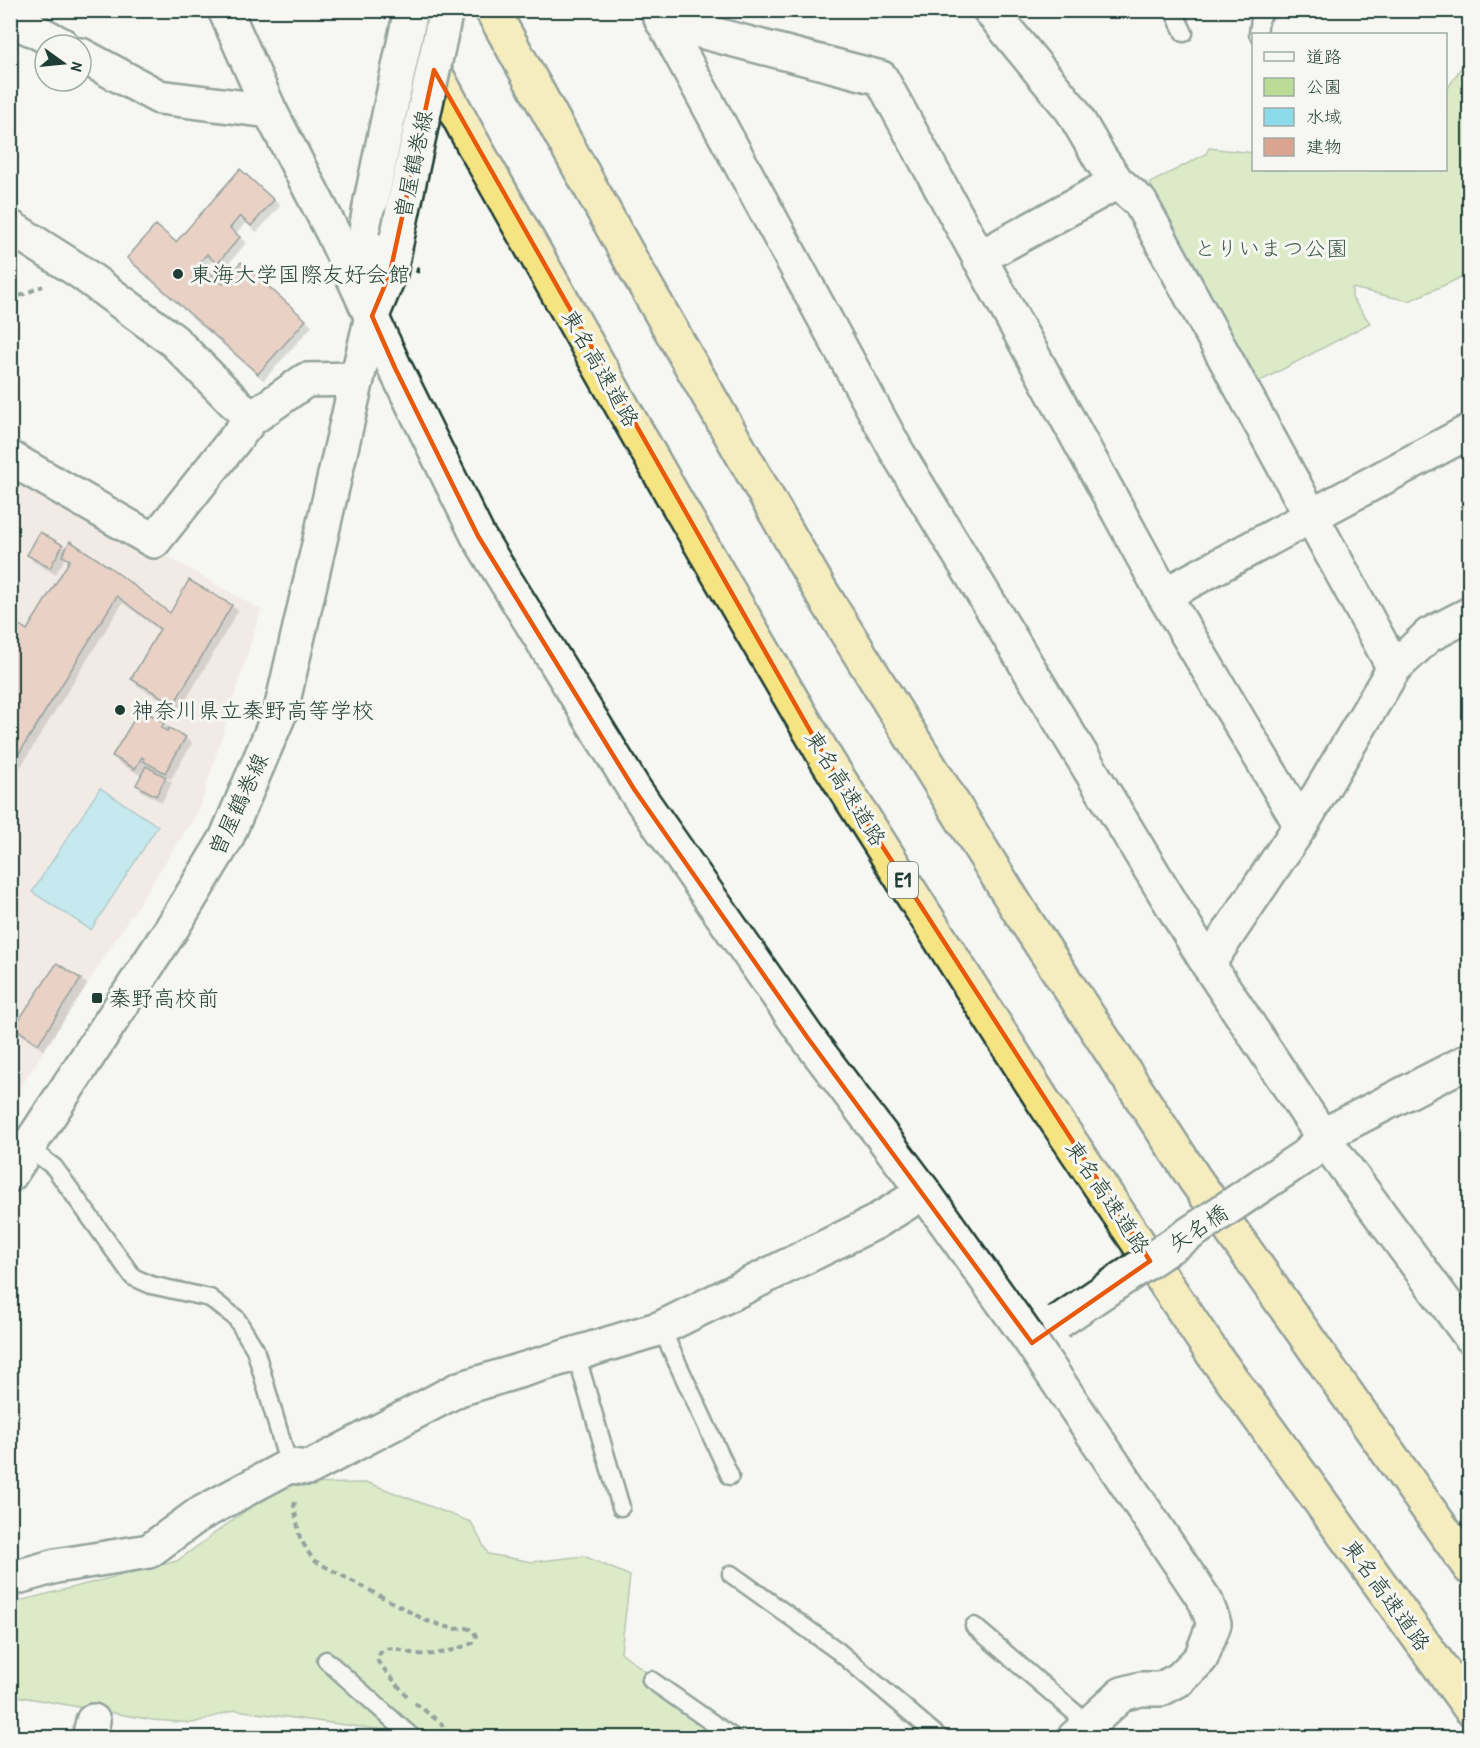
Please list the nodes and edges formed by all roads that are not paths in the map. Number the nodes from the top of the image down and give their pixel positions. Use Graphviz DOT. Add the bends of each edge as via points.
graph roads {
  1 [pos="225,10"];
  2 [pos="401,10"];
  3 [pos="411,10"];
  4 [pos="446,10"];
  5 [pos="492,10"];
  6 [pos="990,10"];
  7 [pos="1173,10"];
  8 [pos="1267,10"];
  9 [pos="660,16"];
  10 [pos="10,20"];
  11 [pos="40,33"];
  12 [pos="1184,33"];
  13 [pos="1258,33"];
  14 [pos="93,62"];
  15 [pos="270,111"];
  16 [pos="1117,182"];
  17 [pos="10,227"];
  18 [pos="979,258"];
  19 [pos="372,316"];
  20 [pos="357,379"];
  21 [pos="251,419"];
  22 [pos="1470,431"];
  23 [pos="10,458"];
  24 [pos="1310,518"];
  25 [pos="1164,595"];
  26 [pos="1470,614"];
  27 [pos="1394,668"];
  28 [pos="1300,825"];
  29 [pos="1208,964"];
  30 [pos="1470,1060"];
  31 [pos="1315,1145"];
  32 [pos="29,1148"];
  33 [pos="10,1175"];
  34 [pos="924,1192"];
  35 [pos="661,1328"];
  36 [pos="1470,1336"];
  37 [pos="1032,1343"];
  38 [pos="576,1354"];
  39 [pos="299,1467"];
  40 [pos="730,1476"];
  41 [pos="621,1507"];
  42 [pos="1470,1568"];
  43 [pos="730,1574"];
  44 [pos="10,1579"];
  45 [pos="974,1626"];
  46 [pos="326,1660"];
  47 [pos="651,1680"];
  48 [pos="1470,1708"];
  49 [pos="1081,1731"];
  50 [pos="413,1737"];
  51 [pos="734,1737"];
  52 [pos="940,1737"];
  1 -- 15 [label="street"];
  2 -- 48 [label="highway, 東名高速道路 / E1" via="667,486 835,772 1045,1104 1211,1351"];
  3 -- 19 [label="street, 曽屋鶴巻線, bridge" via="363,248"];
  4 -- 19 [label="street, 曽屋鶴巻線, bridge" via="390,273"];
  5 -- 42 [label="highway" via="819,588 1020,912 1194,1178"];
  6 -- 16 [label="street" via="1072,110"];
  7 -- 12 [label="lane"];
  8 -- 13 [label="lane" via="1260,18"];
  9 -- 18 [label="street" via="880,78"];
  9 -- 29 [label="street" via="896,450"];
  10 -- 11 [label="street"];
  14 -- 15 [label="street" via="159,98"];
  15 -- 19 [label="street"];
  16 -- 18 [label="street"];
  16 -- 24 [label="street" via="1140,202"];
  17 -- 21 [label="street" via="174,341"];
  18 -- 25 [label="street"];
  19 -- 20 [label="street, 曽屋鶴巻線"];
  19 -- 34 [label="street" via="478,536 634,789 807,1037"];
  20 -- 21 [label="street" via="306,380"];
  20 -- 32 [label="street, 曽屋鶴巻線" via="281,710 226,839"];
  21 -- 23 [label="street" via="154,541"];
  22 -- 24 [label="street"];
  24 -- 25 [label="street"];
  24 -- 27 [label="street"];
  25 -- 28 [label="street"];
  26 -- 27 [label="street" via="1429,635"];
  27 -- 28 [label="street"];
  28 -- 29 [label="street"];
  29 -- 31 [label="street"];
  30 -- 31 [label="street, 矢名橋"];
  31 -- 36 [label="street"];
  31 -- 37 [label="street, 矢名橋, bridge"];
  32 -- 33 [label="street, 曽屋鶴巻線"];
  32 -- 39 [label="lane" via="54,1167 133,1277 210,1298 236,1318 255,1349"];
  34 -- 35 [label="street" via="874,1223"];
  34 -- 37 [label="street"];
  35 -- 38 [label="street"];
  35 -- 40 [label="lane"];
  37 -- 49 [label="street" via="1206,1602 1214,1624 1201,1658 1180,1679 1161,1689 1122,1694"];
  38 -- 39 [label="street" via="459,1389"];
  38 -- 41 [label="lane"];
  39 -- 44 [label="street" via="198,1515 149,1551 56,1566"];
  43 -- 52 [label="lane" via="838,1651"];
  45 -- 49 [label="lane"];
  46 -- 50 [label="lane"];
  47 -- 51 [label="lane"];
}
